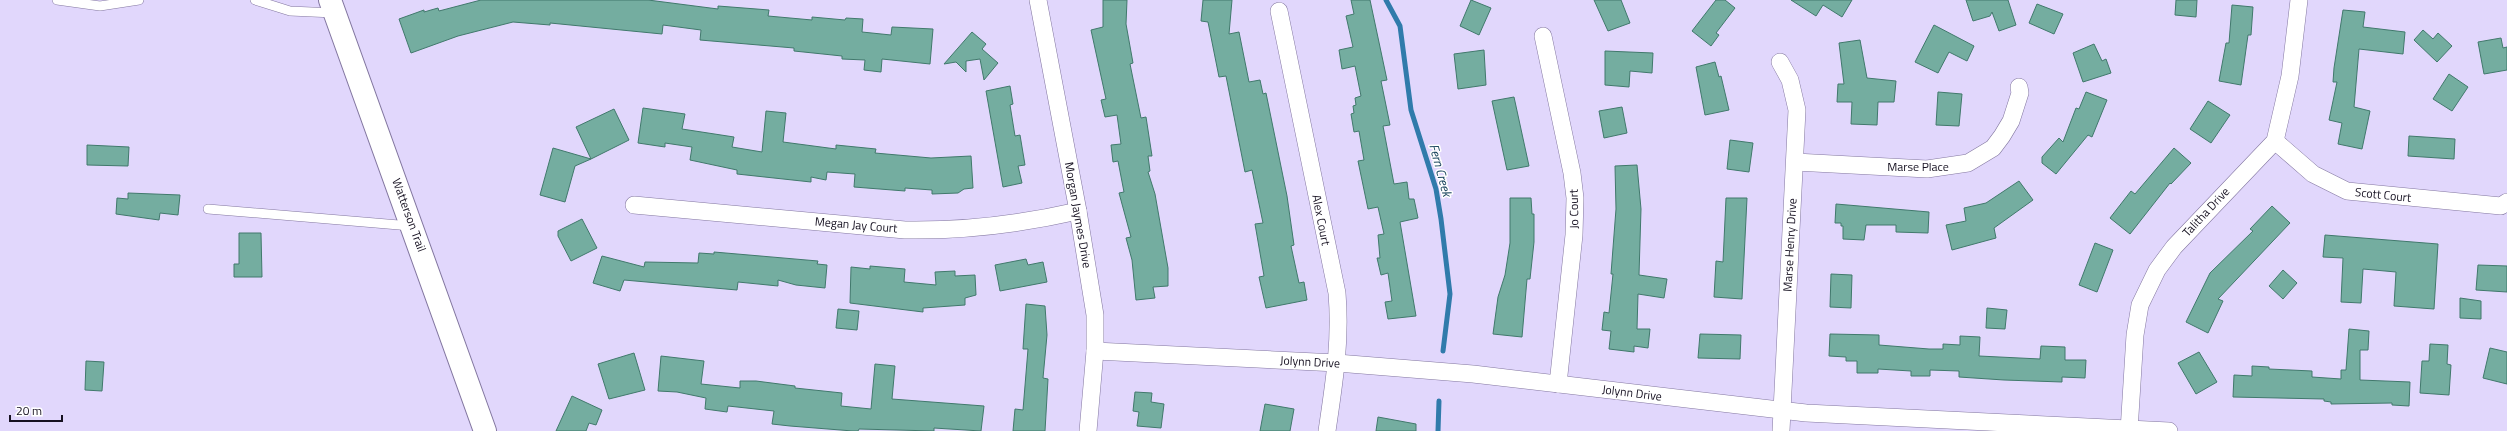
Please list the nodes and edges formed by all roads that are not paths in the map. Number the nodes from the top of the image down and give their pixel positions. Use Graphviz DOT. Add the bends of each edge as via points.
graph roads {
  1 [pos="57,0"];
  2 [pos="139,0"];
  3 [pos="255,0"];
  4 [pos="1038,0"];
  5 [pos="2299,0"];
  6 [pos="333,6"];
  7 [pos="1278,11"];
  8 [pos="1544,36"];
  9 [pos="1780,62"];
  10 [pos="2019,87"];
  11 [pos="2275,141"];
  12 [pos="1795,162"];
  13 [pos="2507,202"];
  14 [pos="634,205"];
  15 [pos="208,210"];
  16 [pos="1078,212"];
  17 [pos="413,226"];
  18 [pos="1095,351"];
  19 [pos="1337,363"];
  20 [pos="1558,384"];
  21 [pos="1782,410"];
  22 [pos="2129,429"];
  23 [pos="485,431"];
  24 [pos="1088,431"];
  25 [pos="1327,431"];
  26 [pos="1781,431"];
  27 [pos="2169,431"];
  1 -- 2 [label="lane" via="100,6"];
  3 -- 6 [label="lane" via="290,11"];
  4 -- 16 [label="street, Morgan Jaymes Drive"];
  5 -- 11 [label="street" via="2290,76"];
  6 -- 17 [label="main road, Watterson Trail"];
  7 -- 19 [label="street, Alex Court" via="1337,293 1340,328"];
  8 -- 20 [label="street, Jo Court" via="1575,198 1574,235"];
  9 -- 12 [label="street, Marse Henry Drive" via="1790,80 1797,110"];
  10 -- 12 [label="street, Marse Place" via="2020,93 2011,121 2002,136 1993,148 1968,163 1927,169"];
  11 -- 13 [label="street, Scott Court" via="2312,174 2346,191 2501,206"];
  11 -- 22 [label="street, Talitha Drive" via="2189,230 2157,270 2148,287 2137,319"];
  12 -- 21 [label="street, Marse Henry Drive"];
  14 -- 16 [label="street, Megan Jay Court" via="940,231 1031,222"];
  15 -- 17 [label="lane"];
  16 -- 18 [label="street, Morgan Jaymes Drive" via="1095,315"];
  17 -- 23 [label="main road, Watterson Trail"];
  18 -- 19 [label="street, Jolynn Drive"];
  18 -- 24 [label="street, Morgan Jaymes Drive"];
  19 -- 20 [label="street, Jolynn Drive"];
  19 -- 25 [label="street, Alex Court"];
  20 -- 21 [label="street, Jolynn Drive"];
  21 -- 22 [label="street, Jolynn Drive"];
  21 -- 26 [label="street, Marse Henry Drive"];
  22 -- 27 [label="street, Jolynn Drive"];
}
